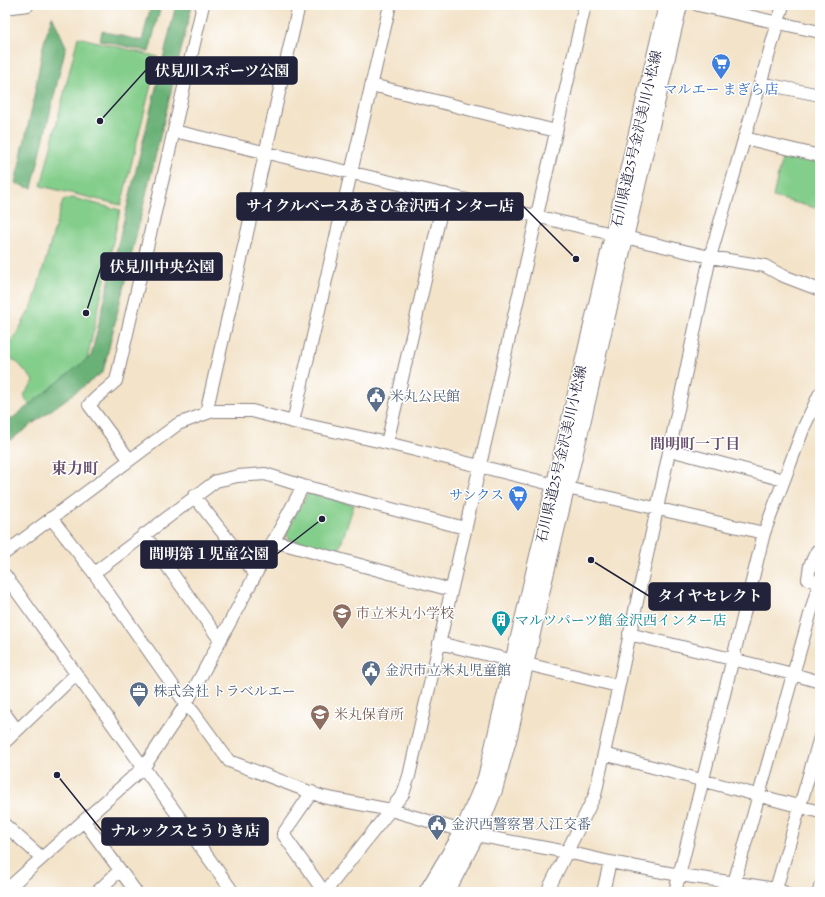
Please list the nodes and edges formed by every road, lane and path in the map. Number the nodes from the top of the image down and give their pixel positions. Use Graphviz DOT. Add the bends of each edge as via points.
graph roads {
  1 [pos="28,5"];
  2 [pos="203,5"];
  3 [pos="298,5"];
  4 [pos="390,5"];
  5 [pos="585,5"];
  6 [pos="667,5"];
  7 [pos="678,5"];
  8 [pos="698,5"];
  9 [pos="783,5"];
  10 [pos="5,8"];
  11 [pos="778,23"];
  12 [pos="820,32"];
  13 [pos="760,83"];
  14 [pos="372,84"];
  15 [pos="820,95"];
  16 [pos="174,131"];
  17 [pos="556,131"];
  18 [pos="744,138"];
  19 [pos="265,152"];
  20 [pos="820,156"];
  21 [pos="351,172"];
  22 [pos="445,194"];
  23 [pos="537,216"];
  24 [pos="620,235"];
  25 [pos="710,257"];
  26 [pos="820,290"];
  27 [pos="820,393"];
  28 [pos="206,413"];
  29 [pos="293,422"];
  30 [pos="387,443"];
  31 [pos="670,450"];
  32 [pos="129,459"];
  33 [pos="479,466"];
  34 [pos="784,480"];
  35 [pos="303,486"];
  36 [pos="561,487"];
  37 [pos="194,496"];
  38 [pos="657,509"];
  39 [pos="51,518"];
  40 [pos="465,528"];
  41 [pos="764,533"];
  42 [pos="144,534"];
  43 [pos="273,541"];
  44 [pos="817,551"];
  45 [pos="5,553"];
  46 [pos="94,572"];
  47 [pos="256,574"];
  48 [pos="5,575"];
  49 [pos="451,590"];
  50 [pos="629,634"];
  51 [pos="220,640"];
  52 [pos="439,643"];
  53 [pos="732,658"];
  54 [pos="519,662"];
  55 [pos="76,674"];
  56 [pos="793,674"];
  57 [pos="820,682"];
  58 [pos="618,686"];
  59 [pos="186,704"];
  60 [pos="5,714"];
  61 [pos="17,730"];
  62 [pos="820,737"];
  63 [pos="5,742"];
  64 [pos="604,754"];
  65 [pos="144,767"];
  66 [pos="702,780"];
  67 [pos="312,792"];
  68 [pos="759,796"];
  69 [pos="800,806"];
  70 [pos="391,810"];
  71 [pos="820,812"];
  72 [pos="84,821"];
  73 [pos="5,825"];
  74 [pos="470,833"];
  75 [pos="567,852"];
  76 [pos="42,858"];
  77 [pos="610,862"];
  78 [pos="120,870"];
  79 [pos="679,875"];
  80 [pos="740,886"];
  81 [pos="820,887"];
  82 [pos="780,890"];
  83 [pos="5,891"];
  84 [pos="97,892"];
  85 [pos="136,892"];
  86 [pos="233,892"];
  87 [pos="324,892"];
  88 [pos="427,892"];
  89 [pos="442,892"];
  90 [pos="547,892"];
  91 [pos="602,892"];
  92 [pos="674,892"];
  93 [pos="819,892"];
  1 -- 10 [label="street"];
  2 -- 16 [label="street"];
  3 -- 19 [label="street"];
  4 -- 14 [label="street"];
  5 -- 17 [label="street"];
  6 -- 24 [label="main road, 石川県道25号金沢美川小松線"];
  7 -- 24 [label="main road, 石川県道25号金沢美川小松線"];
  8 -- 11 [label="street"];
  9 -- 11 [label="street"];
  11 -- 12 [label="street"];
  11 -- 13 [label="street"];
  13 -- 15 [label="street"];
  13 -- 18 [label="street"];
  14 -- 17 [label="street"];
  14 -- 21 [label="street"];
  16 -- 19 [label="street"];
  16 -- 32 [label="street" via="116,381 89,405"];
  17 -- 23 [label="street"];
  18 -- 20 [label="street"];
  18 -- 25 [label="street"];
  19 -- 21 [label="street"];
  19 -- 28 [label="street"];
  21 -- 22 [label="street"];
  21 -- 29 [label="street"];
  22 -- 23 [label="street"];
  22 -- 30 [label="street"];
  23 -- 24 [label="street"];
  23 -- 33 [label="street"];
  24 -- 25 [label="street"];
  24 -- 36 [label="main road, 石川県道25号金沢美川小松線"];
  25 -- 26 [label="street" via="765,266"];
  25 -- 31 [label="street"];
  27 -- 34 [label="street"];
  28 -- 29 [label="street" via="252,411"];
  28 -- 32 [label="street" via="178,424"];
  29 -- 30 [label="street"];
  30 -- 33 [label="street"];
  31 -- 34 [label="street"];
  31 -- 38 [label="street"];
  32 -- 39 [label="street"];
  33 -- 36 [label="street"];
  33 -- 40 [label="street"];
  34 -- 41 [label="street"];
  35 -- 37 [label="street" via="265,474 238,476 216,481"];
  35 -- 40 [label="street"];
  35 -- 43 [label="street"];
  36 -- 38 [label="street"];
  36 -- 54 [label="main road, 石川県道25号金沢美川小松線" via="544,580"];
  37 -- 42 [label="street"];
  37 -- 47 [label="street"];
  38 -- 41 [label="street"];
  38 -- 50 [label="street"];
  39 -- 45 [label="street"];
  39 -- 46 [label="street"];
  40 -- 49 [label="street"];
  41 -- 53 [label="street"];
  42 -- 46 [label="street"];
  42 -- 51 [label="street"];
  43 -- 47 [label="street"];
  43 -- 49 [label="street"];
  44 -- 56 [label="street" via="810,565 808,579 819,583"];
  46 -- 59 [label="street"];
  47 -- 51 [label="street"];
  48 -- 55 [label="street"];
  49 -- 52 [label="street"];
  50 -- 53 [label="street"];
  50 -- 58 [label="street"];
  51 -- 59 [label="street"];
  52 -- 54 [label="street"];
  52 -- 70 [label="street" via="409,776 402,794"];
  53 -- 56 [label="street"];
  53 -- 66 [label="street"];
  54 -- 58 [label="street"];
  54 -- 74 [label="main road, 石川県道25号金沢美川小松線" via="509,736 494,790"];
  55 -- 61 [label="street"];
  55 -- 65 [label="street"];
  56 -- 57 [label="street"];
  56 -- 68 [label="street"];
  58 -- 64 [label="street"];
  59 -- 65 [label="street"];
  59 -- 67 [label="street" via="229,761"];
  60 -- 61 [label="street"];
  61 -- 63 [label="street"];
  62 -- 69 [label="street"];
  64 -- 66 [label="street"];
  64 -- 75 [label="street" via="595,796"];
  65 -- 72 [label="street"];
  65 -- 86 [label="street"];
  66 -- 68 [label="street"];
  66 -- 79 [label="street"];
  67 -- 70 [label="street" via="323,797"];
  67 -- 87 [label="street" via="283,834"];
  68 -- 69 [label="street"];
  68 -- 80 [label="street"];
  69 -- 71 [label="street"];
  69 -- 82 [label="street"];
  70 -- 74 [label="street"];
  70 -- 87 [label="street"];
  72 -- 76 [label="street"];
  72 -- 78 [label="street"];
  73 -- 76 [label="street"];
  74 -- 75 [label="street"];
  74 -- 88 [label="main road, 石川県道25号金沢美川小松線"];
  74 -- 89 [label="main road, 石川県道25号金沢美川小松線" via="453,878"];
  75 -- 77 [label="street"];
  75 -- 90 [label="street"];
  76 -- 83 [label="street"];
  77 -- 79 [label="street"];
  77 -- 91 [label="street"];
  78 -- 84 [label="street"];
  78 -- 85 [label="street"];
  79 -- 80 [label="street"];
  79 -- 92 [label="street"];
  80 -- 82 [label="street"];
  81 -- 93 [label="street"];
}
